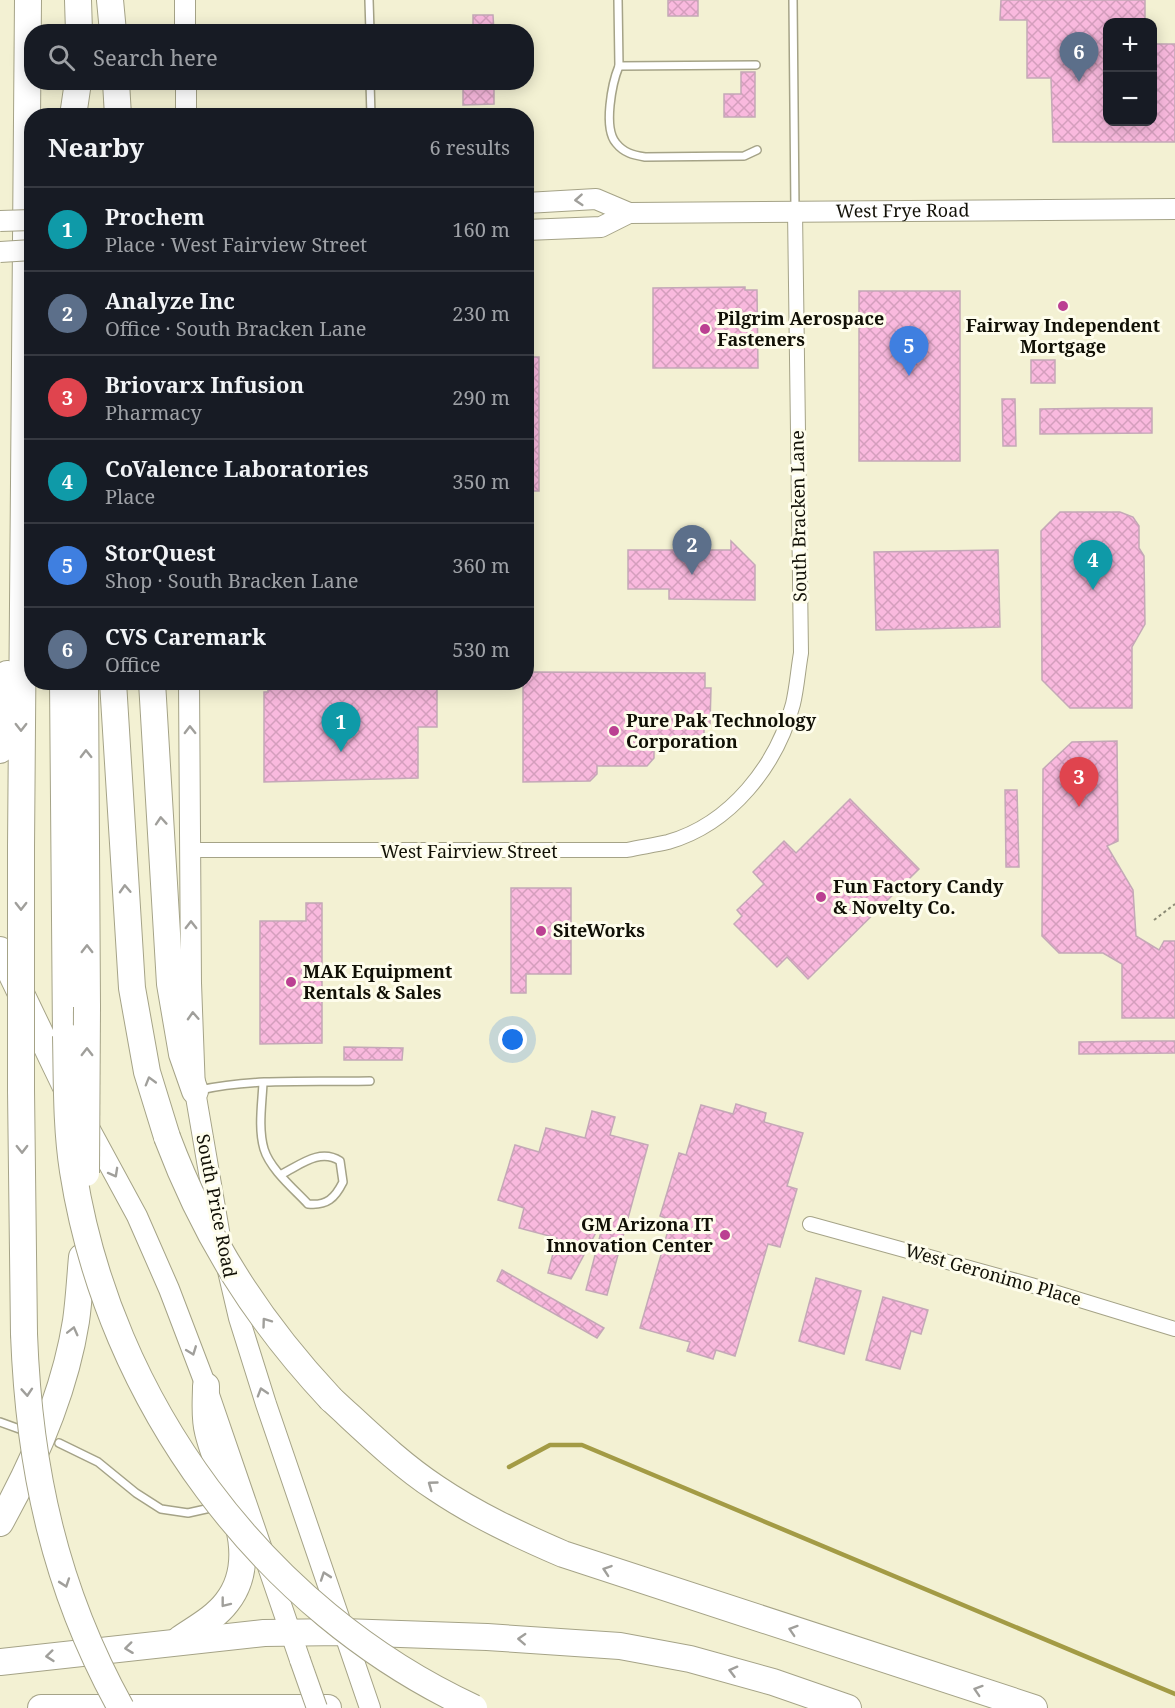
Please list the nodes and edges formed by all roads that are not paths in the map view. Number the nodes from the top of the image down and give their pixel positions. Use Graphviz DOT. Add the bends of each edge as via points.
graph roads {
  1 [pos="28,0"];
  2 [pos="78,0"];
  3 [pos="110,0"];
  4 [pos="185,0"];
  5 [pos="369,0"];
  6 [pos="618,0"];
  7 [pos="793,0"];
  8 [pos="28,24"];
  9 [pos="79,24"];
  10 [pos="112,24"];
  11 [pos="185,24"];
  12 [pos="370,24"];
  13 [pos="756,65"];
  14 [pos="619,66"];
  15 [pos="28,90"];
  16 [pos="32,90"];
  17 [pos="77,90"];
  18 [pos="79,90"];
  19 [pos="116,90"];
  20 [pos="186,90"];
  21 [pos="370,90"];
  22 [pos="27,108"];
  23 [pos="35,108"];
  24 [pos="74,108"];
  25 [pos="80,108"];
  26 [pos="118,108"];
  27 [pos="186,108"];
  28 [pos="371,108"];
  29 [pos="757,150"];
  30 [pos="534,203"];
  31 [pos="1175,209"];
  32 [pos="795,211"];
  33 [pos="629,213"];
  34 [pos="24,220"];
  35 [pos="0,221"];
  36 [pos="534,230"];
  37 [pos="24,250"];
  38 [pos="0,252"];
  39 [pos="24,356"];
  40 [pos="22,500"];
  41 [pos="47,690"];
  42 [pos="63,690"];
  43 [pos="85,690"];
  44 [pos="113,690"];
  45 [pos="152,690"];
  46 [pos="189,690"];
  47 [pos="0,750"];
  48 [pos="735,804"];
  49 [pos="191,850"];
  50 [pos="0,950"];
  51 [pos="0,975"];
  52 [pos="58,1034"];
  53 [pos="370,1081"];
  54 [pos="263,1083"];
  55 [pos="66,1085"];
  56 [pos="195,1091"];
  57 [pos="282,1174"];
  58 [pos="810,1224"];
  59 [pos="1175,1329"];
  60 [pos="206,1386"];
  61 [pos="0,1422"];
  62 [pos="25,1431"];
  63 [pos="59,1443"];
  64 [pos="231,1503"];
  65 [pos="0,1522"];
  66 [pos="292,1632"];
  67 [pos="344,1632"];
  68 [pos="174,1642"];
  69 [pos="0,1662"];
  70 [pos="41,1708"];
  71 [pos="121,1708"];
  72 [pos="317,1708"];
  73 [pos="328,1708"];
  74 [pos="370,1708"];
  75 [pos="443,1708"];
  76 [pos="474,1708"];
  77 [pos="848,1708"];
  78 [pos="1034,1708"];
  1 -- 8 [label="highway"];
  2 -- 9 [label="highway"];
  3 -- 10 [label="highway"];
  4 -- 11 [label="main road"];
  5 -- 12 [label="lane"];
  6 -- 14 [label="lane"];
  7 -- 32 [label="lane"];
  13 -- 14 [label="lane"];
  14 -- 29 [label="lane" via="611,84 610,131 615,142 629,154 744,156"];
  15 -- 22 [label="highway"];
  16 -- 23 [label="highway"];
  17 -- 24 [label="highway"];
  18 -- 25 [label="highway"];
  19 -- 26 [label="highway"];
  20 -- 27 [label="main road"];
  21 -- 28 [label="lane"];
  33 -- 30 [label="main road, West Frye Road, one-way" via="596,199"];
  31 -- 32 [label="main road, West Frye Road"];
  32 -- 33 [label="main road, West Frye Road"];
  32 -- 48 [label="street, South Bracken Lane" via="801,653 792,707 772,756 756,782"];
  33 -- 36 [label="main road, West Frye Road" via="601,227"];
  34 -- 35 [label="main road, bridge"];
  37 -- 38 [label="main road, bridge"];
  39 -- 40 [label="highway"];
  40 -- 47 [label="highway"];
  40 -- 71 [label="highway, one-way, bridge" via="21,1090 24,1334 32,1446 49,1528 75,1610"];
  41 -- 52 [label="highway"];
  42 -- 52 [label="highway"];
  65 -- 43 [label="highway, one-way, bridge" via="28,1469 59,1386 76,1323 87,1159"];
  78 -- 44 [label="highway, one-way, bridge" via="562,1554 507,1529 435,1488 379,1444 332,1399 268,1325 220,1254 187,1188 147,1072 132,988"];
  56 -- 45 [label="highway, one-way" via="182,1054 170,984"];
  49 -- 46 [label="main road, South Price Road, one-way"];
  48 -- 49 [label="street, West Fairview Street" via="677,838 627,850"];
  56 -- 49 [label="main road, South Price Road, one-way"];
  50 -- 55 [label="highway"];
  51 -- 55 [label="main road"];
  52 -- 75 [label="highway" via="55,1141 66,1213 111,1351 158,1442 222,1530 297,1609 384,1673"];
  52 -- 76 [label="highway, bridge" via="73,1172 93,1261 139,1380 164,1425 218,1503 283,1576 320,1610 382,1656"];
  53 -- 54 [label="lane"];
  54 -- 56 [label="lane"];
  54 -- 57 [label="lane" via="264,1150"];
  55 -- 60 [label="main road, one-way" via="146,1236"];
  67 -- 56 [label="main road, South Price Road, one-way" via="239,1318 214,1213"];
  57 -- 57 [label="lane" via="308,1204 329,1202 343,1182 340,1161 331,1155 320,1155"];
  58 -- 59 [label="street, West Geronimo Place"];
  60 -- 64 [label="highway" via="207,1429"];
  60 -- 66 [label="main road"];
  61 -- 62 [label="lane"];
  63 -- 64 [label="lane" via="98,1461 161,1509 188,1513"];
  64 -- 68 [label="highway, one-way" via="242,1549 237,1586 215,1615"];
  66 -- 67 [label="highway"];
  66 -- 68 [label="highway"];
  66 -- 72 [label="main road, bridge"];
  67 -- 74 [label="main road, South Price Road"];
  77 -- 67 [label="highway, one-way" via="690,1659 620,1646 487,1636"];
  68 -- 69 [label="highway, one-way"];
  70 -- 73 [label="highway"];
}
